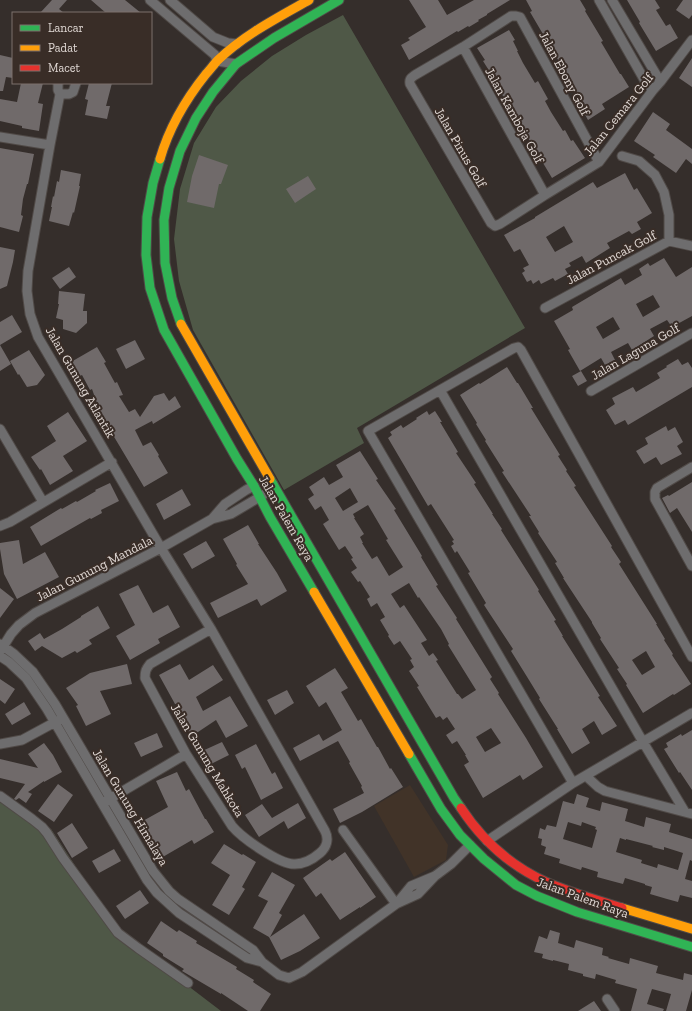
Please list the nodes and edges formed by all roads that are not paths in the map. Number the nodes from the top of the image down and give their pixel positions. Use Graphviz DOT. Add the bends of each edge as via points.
graph roads {
  1 [pos="150,0"];
  2 [pos="170,0"];
  3 [pos="309,0"];
  4 [pos="339,0"];
  5 [pos="599,0"];
  6 [pos="612,0"];
  7 [pos="198,24"];
  8 [pos="190,34"];
  9 [pos="692,40"];
  10 [pos="237,44"];
  11 [pos="463,47"];
  12 [pos="217,61"];
  13 [pos="236,64"];
  14 [pos="211,69"];
  15 [pos="223,79"];
  16 [pos="661,81"];
  17 [pos="58,84"];
  18 [pos="76,84"];
  19 [pos="654,90"];
  20 [pos="60,94"];
  21 [pos="0,137"];
  22 [pos="50,145"];
  23 [pos="622,156"];
  24 [pos="599,162"];
  25 [pos="545,195"];
  26 [pos="491,223"];
  27 [pos="669,241"];
  28 [pos="692,246"];
  29 [pos="545,308"];
  30 [pos="692,333"];
  31 [pos="440,390"];
  32 [pos="591,391"];
  33 [pos="0,429"];
  34 [pos="112,462"];
  35 [pos="692,467"];
  36 [pos="272,484"];
  37 [pos="254,486"];
  38 [pos="259,497"];
  39 [pos="43,502"];
  40 [pos="286,507"];
  41 [pos="270,517"];
  42 [pos="212,519"];
  43 [pos="0,526"];
  44 [pos="161,548"];
  45 [pos="692,566"];
  46 [pos="211,629"];
  47 [pos="1,648"];
  48 [pos="0,656"];
  49 [pos="692,657"];
  50 [pos="692,713"];
  51 [pos="59,720"];
  52 [pos="643,742"];
  53 [pos="0,744"];
  54 [pos="186,754"];
  55 [pos="586,776"];
  56 [pos="573,783"];
  57 [pos="0,796"];
  58 [pos="110,799"];
  59 [pos="102,804"];
  60 [pos="689,813"];
  61 [pos="343,830"];
  62 [pos="487,841"];
  63 [pos="470,845"];
  64 [pos="396,904"];
  65 [pos="692,929"];
  66 [pos="692,947"];
  67 [pos="262,962"];
  68 [pos="188,983"];
  69 [pos="608,999"];
  70 [pos="615,1011"];
  1 -- 8 [label="street"];
  2 -- 7 [label="street"];
  3 -- 10 [label="street, Jalan Palem Raya" via="262,26"];
  4 -- 13 [label="street, Jalan Palem Raya" via="274,38"];
  5 -- 19 [label="street" via="645,80"];
  6 -- 16 [label="street"];
  7 -- 8 [label="street"];
  7 -- 10 [label="street" via="213,37"];
  8 -- 12 [label="street" via="215,55"];
  9 -- 16 [label="street, Jalan Cemara Golf"];
  10 -- 12 [label="street, Jalan Palem Raya"];
  11 -- 24 [label="street, Jalan Ebony Golf" via="511,16 520,17"];
  11 -- 25 [label="street, Jalan Kamboja Golf"];
  11 -- 26 [label="street, Jalan Pinus Golf" via="410,78 409,81"];
  12 -- 13 [label="street"];
  12 -- 14 [label="street, Jalan Palem Raya"];
  13 -- 15 [label="street, Jalan Palem Raya"];
  14 -- 15 [label="street" via="222,74"];
  14 -- 37 [label="street, Jalan Palem Raya" via="181,110 164,145 147,217 146,255 150,288 164,330"];
  15 -- 36 [label="street, Jalan Palem Raya" via="196,118 180,151 169,188 164,220 165,263 172,298 182,325"];
  16 -- 19 [label="street, Jalan Cemara Golf"];
  17 -- 20 [label="street, Jalan Gunung Atlantik"];
  18 -- 20 [label="street" via="73,92"];
  19 -- 24 [label="street, Jalan Cemara Golf"];
  20 -- 22 [label="street, Jalan Gunung Atlantik"];
  21 -- 22 [label="street"];
  22 -- 34 [label="street, Jalan Gunung Atlantik" via="28,271 30,314 38,337"];
  23 -- 27 [label="street" via="639,161 655,175 664,192 669,215"];
  24 -- 25 [label="street, Jalan Cemara Golf"];
  25 -- 26 [label="street, Jalan Cemara Golf" via="500,224 495,226"];
  27 -- 28 [label="street, Jalan Puncak Golf"];
  27 -- 29 [label="street, Jalan Puncak Golf"];
  30 -- 32 [label="street, Jalan Laguna Golf"];
  31 -- 49 [label="street" via="514,348 518,347 521,350"];
  31 -- 52 [label="street"];
  31 -- 56 [label="street" via="368,432"];
  33 -- 39 [label="street"];
  34 -- 39 [label="street"];
  34 -- 44 [label="street, Jalan Gunung Atlantik"];
  35 -- 45 [label="street" via="658,488 655,499"];
  36 -- 38 [label="street, Jalan Gunung Mandala" via="268,492"];
  36 -- 40 [label="street, Jalan Palem Raya"];
  37 -- 38 [label="street, Jalan Palem Raya"];
  37 -- 42 [label="street, Jalan Gunung Mandala" via="225,504"];
  38 -- 41 [label="street, Jalan Palem Raya"];
  38 -- 42 [label="street, Jalan Gunung Mandala" via="231,514"];
  39 -- 43 [label="street"];
  40 -- 41 [label="street" via="276,506"];
  40 -- 62 [label="street, Jalan Palem Raya" via="454,798"];
  41 -- 63 [label="street, Jalan Palem Raya" via="441,809"];
  42 -- 44 [label="street, Jalan Gunung Mandala"];
  44 -- 46 [label="street, Jalan Gunung Mahkota"];
  44 -- 47 [label="street, Jalan Gunung Mandala" via="35,613 19,625"];
  46 -- 54 [label="street, Jalan Gunung Mahkota" via="150,664 145,673 145,678"];
  46 -- 54 [label="street, Jalan Gunung Mahkota" via="325,831 328,840 325,847 304,863 290,864 255,845 232,826"];
  47 -- 51 [label="street, Jalan Gunung Himalaya" via="14,654 33,672 55,704"];
  48 -- 51 [label="street, Jalan Gunung Himalaya" via="26,678 47,709"];
  50 -- 52 [label="street"];
  51 -- 53 [label="street" via="22,740"];
  51 -- 58 [label="street, Jalan Gunung Himalaya"];
  51 -- 59 [label="street, Jalan Gunung Himalaya"];
  52 -- 55 [label="street"];
  52 -- 60 [label="street"];
  54 -- 58 [label="street"];
  55 -- 56 [label="street"];
  55 -- 60 [label="street" via="605,791"];
  56 -- 62 [label="street"];
  57 -- 68 [label="street" via="42,826 62,858 118,933"];
  58 -- 59 [label="street"];
  58 -- 67 [label="street, Jalan Gunung Himalaya" via="153,871 169,890 193,910 253,950"];
  59 -- 67 [label="street, Jalan Gunung Himalaya" via="157,893 196,925 247,958"];
  61 -- 64 [label="street"];
  62 -- 65 [label="street, Jalan Palem Raya" via="524,870 546,882"];
  63 -- 64 [label="street, Jalan Gunung Himalaya" via="434,876 411,886"];
  63 -- 66 [label="street, Jalan Palem Raya" via="516,885 537,896 577,912"];
  64 -- 67 [label="street, Jalan Gunung Himalaya" via="293,977 281,976"];
  69 -- 70 [label="street"];
}
